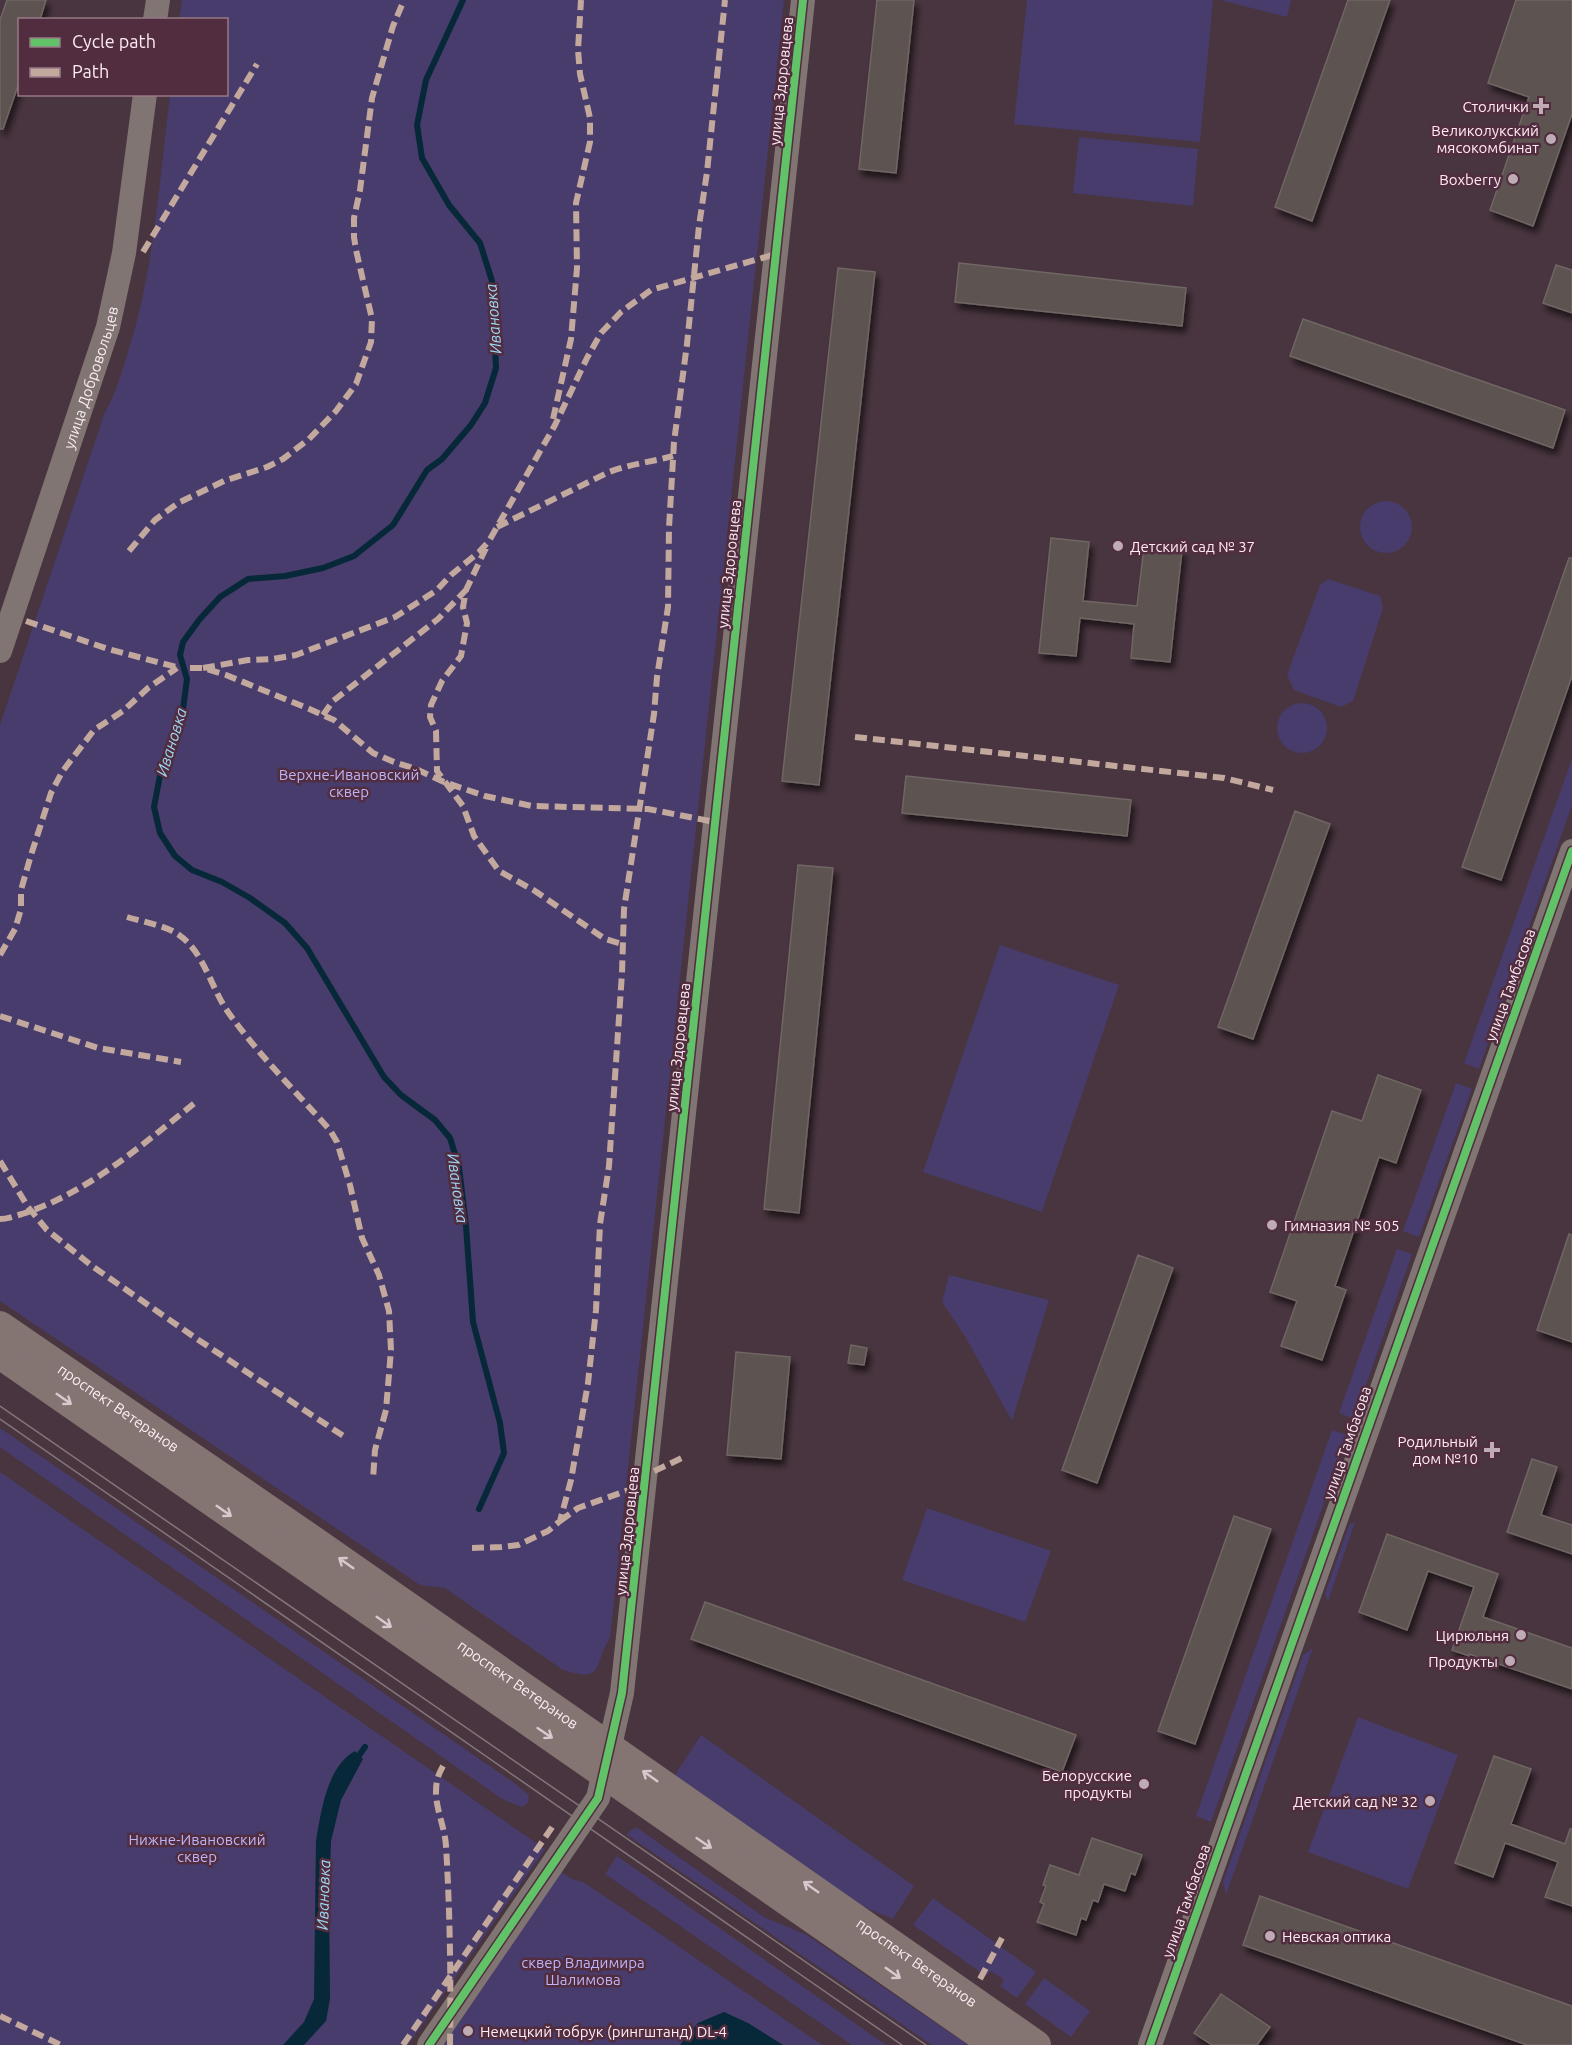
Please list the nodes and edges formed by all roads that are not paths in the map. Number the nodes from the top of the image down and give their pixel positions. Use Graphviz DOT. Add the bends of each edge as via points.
graph roads {
  1 [pos="158,0"];
  2 [pos="803,0"];
  3 [pos="155,18"];
  4 [pos="145,96"];
  5 [pos="0,651"];
  6 [pos="1572,851"];
  7 [pos="0,1326"];
  8 [pos="0,1354"];
  9 [pos="607,1761"];
  10 [pos="429,2045"];
  11 [pos="995,2045"];
  12 [pos="1036,2045"];
  13 [pos="1150,2045"];
  1 -- 3 [label="street"];
  2 -- 9 [label="street, улица Здоровцева" via="622,1694"];
  4 -- 5 [label="street, улица Добровольцев" via="124,253 108,327"];
  6 -- 13 [label="street, улица Тамбасова"];
  9 -- 7 [label="main road, проспект Ветеранов, one-way" via="302,1533"];
  8 -- 9 [label="main road, проспект Ветеранов, one-way"];
  9 -- 10 [label="street, улица Здоровцева" via="589,1811"];
  9 -- 11 [label="main road, проспект Ветеранов, one-way" via="845,1939"];
  12 -- 9 [label="main road, проспект Ветеранов, one-way"];
}
